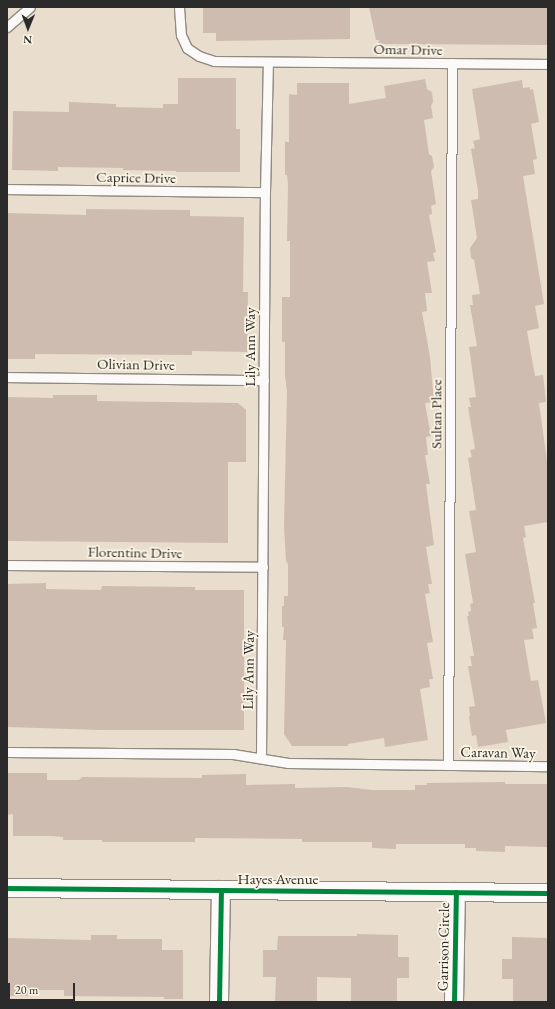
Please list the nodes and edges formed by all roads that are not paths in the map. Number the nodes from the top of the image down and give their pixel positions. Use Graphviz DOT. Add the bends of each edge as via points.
graph roads {
  1 [pos="30,7"];
  2 [pos="179,7"];
  3 [pos="7,27"];
  4 [pos="268,62"];
  5 [pos="452,64"];
  6 [pos="548,64"];
  7 [pos="7,189"];
  8 [pos="264,192"];
  9 [pos="7,377"];
  10 [pos="264,380"];
  11 [pos="7,565"];
  12 [pos="263,567"];
  13 [pos="7,752"];
  14 [pos="261,758"];
  15 [pos="448,765"];
  16 [pos="548,766"];
  17 [pos="7,888"];
  18 [pos="221,890"];
  19 [pos="456,892"];
  20 [pos="548,893"];
  21 [pos="219,1002"];
  22 [pos="454,1002"];
  1 -- 3 [label="lane"];
  2 -- 4 [label="lane" via="181,35 187,48 199,56 214,61"];
  4 -- 5 [label="lane, Omar Drive"];
  4 -- 8 [label="lane, Lily Ann Way"];
  5 -- 6 [label="lane, Omar Drive"];
  5 -- 15 [label="lane, Sultan Place"];
  7 -- 8 [label="lane, Caprice Drive"];
  8 -- 10 [label="lane, Lily Ann Way"];
  9 -- 10 [label="lane, Olivian Drive"];
  10 -- 12 [label="lane, Lily Ann Way"];
  11 -- 12 [label="lane, Florentine Drive"];
  12 -- 14 [label="lane, Lily Ann Way"];
  13 -- 14 [label="lane" via="232,754"];
  14 -- 15 [label="lane" via="288,763"];
  15 -- 16 [label="lane, Caravan Way"];
  17 -- 18 [label="street, Hayes Avenue"];
  18 -- 19 [label="street, Hayes Avenue"];
  18 -- 21 [label="street"];
  19 -- 20 [label="street, Hayes Avenue"];
  19 -- 22 [label="street, Garrison Circle"];
}
